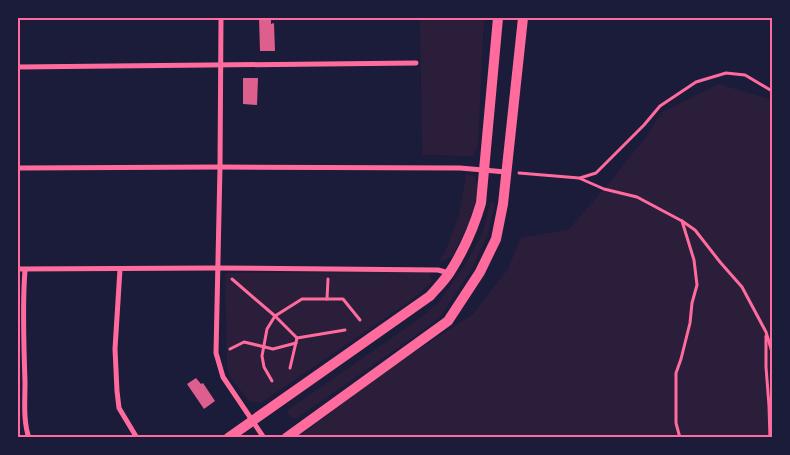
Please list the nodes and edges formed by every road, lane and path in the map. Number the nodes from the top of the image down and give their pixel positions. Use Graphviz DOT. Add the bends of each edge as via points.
graph roads {
  1 [pos="221,18"];
  2 [pos="498,18"];
  3 [pos="523,18"];
  4 [pos="416,63"];
  5 [pos="221,65"];
  6 [pos="18,67"];
  7 [pos="772,90"];
  8 [pos="220,167"];
  9 [pos="18,168"];
  10 [pos="484,171"];
  11 [pos="506,172"];
  12 [pos="579,178"];
  13 [pos="682,221"];
  14 [pos="217,268"];
  15 [pos="120,269"];
  16 [pos="328,269"];
  17 [pos="18,270"];
  18 [pos="25,270"];
  19 [pos="450,273"];
  20 [pos="230,277"];
  21 [pos="327,299"];
  22 [pos="275,316"];
  23 [pos="360,320"];
  24 [pos="345,330"];
  25 [pos="766,332"];
  26 [pos="297,338"];
  27 [pos="296,343"];
  28 [pos="264,346"];
  29 [pos="230,349"];
  30 [pos="772,352"];
  31 [pos="290,368"];
  32 [pos="272,381"];
  33 [pos="252,421"];
  34 [pos="28,438"];
  35 [pos="137,438"];
  36 [pos="228,438"];
  37 [pos="264,438"];
  38 [pos="286,438"];
  39 [pos="680,438"];
  40 [pos="770,438"];
  1 -- 5 [label="street"];
  2 -- 10 [label="main road"];
  3 -- 11 [label="main road"];
  4 -- 5 [label="street"];
  5 -- 6 [label="street"];
  5 -- 8 [label="street"];
  7 -- 12 [label="path" via="745,75 736,74 726,73 696,82 660,106 596,173"];
  8 -- 9 [label="street"];
  8 -- 10 [label="street" via="460,168"];
  8 -- 14 [label="street"];
  10 -- 11 [label="street"];
  10 -- 19 [label="main road" via="476,221"];
  11 -- 12 [label="path"];
  11 -- 38 [label="main road" via="496,239 480,272 448,321"];
  12 -- 13 [label="path" via="604,189 637,197"];
  13 -- 25 [label="path" via="695,230 742,287"];
  13 -- 39 [label="path" via="694,260 697,285 676,373 676,423"];
  14 -- 15 [label="street"];
  14 -- 16 [label="street"];
  14 -- 33 [label="street" via="216,353 222,378"];
  15 -- 18 [label="street"];
  15 -- 35 [label="street" via="116,391 119,408"];
  16 -- 19 [label="street" via="438,270"];
  16 -- 21 [label="path"];
  17 -- 18 [label="street"];
  18 -- 34 [label="street" via="25,412"];
  19 -- 33 [label="main road" via="430,296"];
  20 -- 22 [label="path"];
  21 -- 22 [label="path" via="302,298"];
  21 -- 23 [label="path" via="343,299"];
  22 -- 26 [label="path"];
  22 -- 28 [label="path" via="267,329"];
  24 -- 26 [label="path"];
  25 -- 30 [label="path"];
  25 -- 40 [label="path"];
  26 -- 27 [label="path"];
  27 -- 28 [label="path" via="273,349"];
  27 -- 31 [label="path"];
  28 -- 29 [label="path" via="244,342"];
  28 -- 32 [label="path" via="264,367"];
  33 -- 36 [label="main road"];
  33 -- 37 [label="street"];
}
